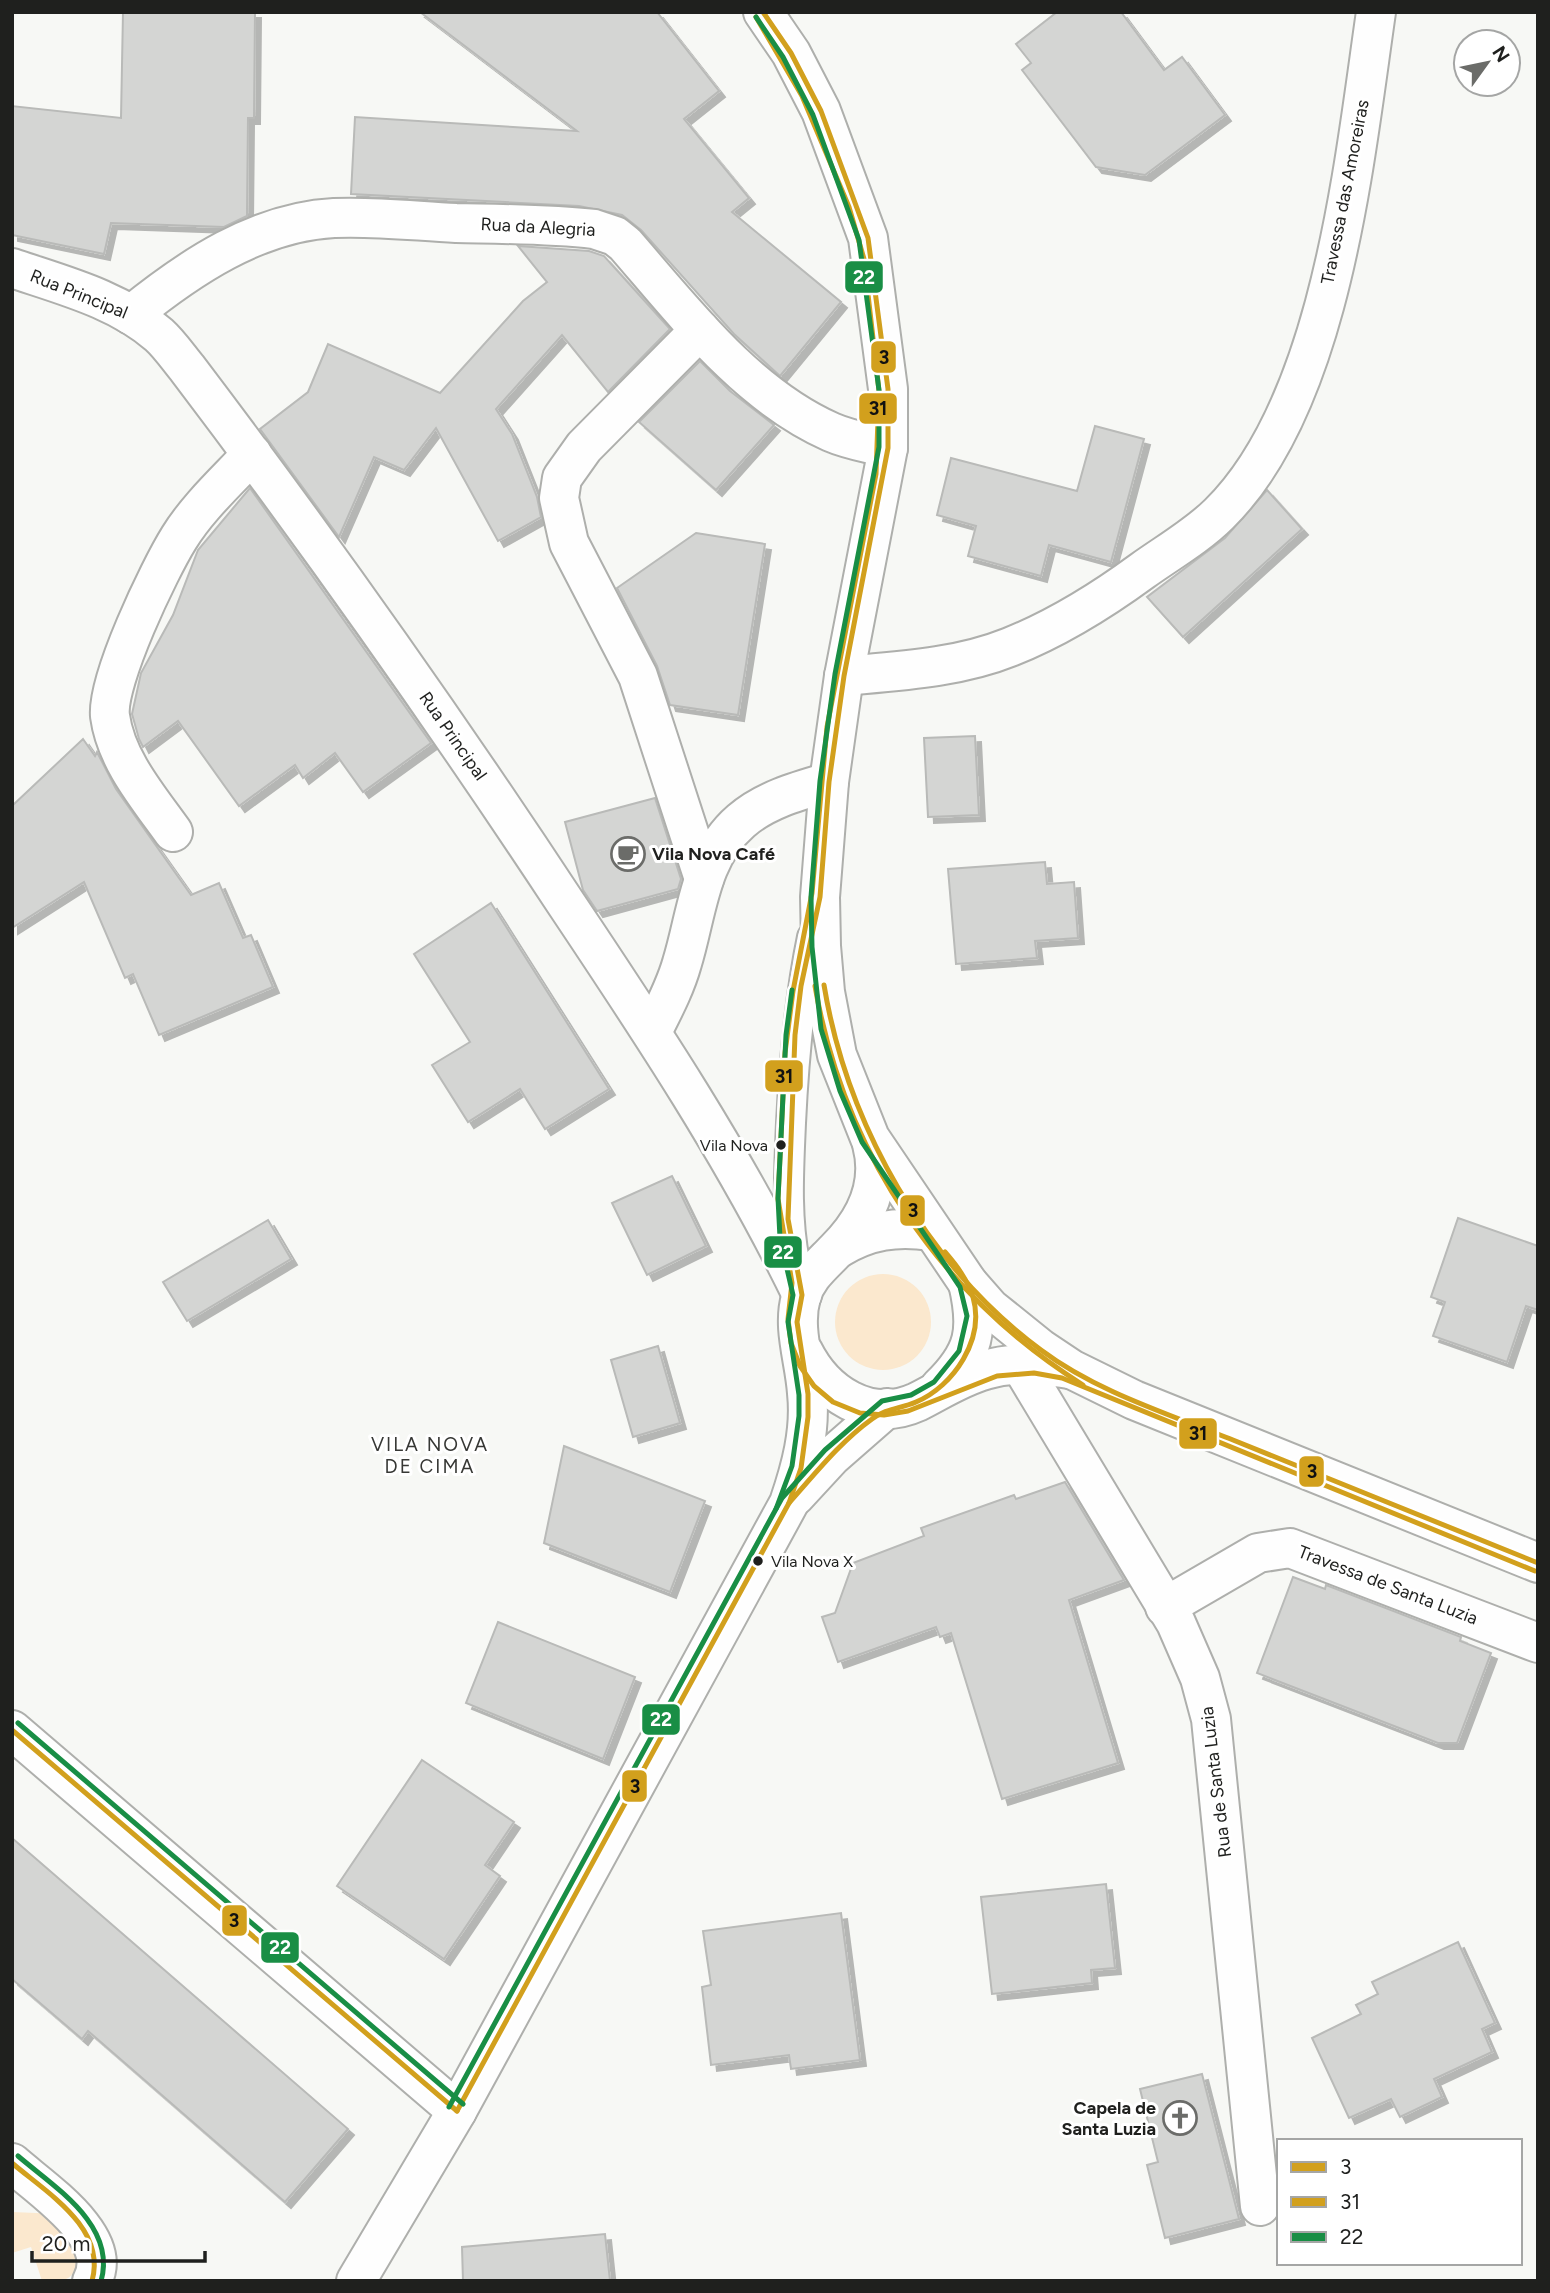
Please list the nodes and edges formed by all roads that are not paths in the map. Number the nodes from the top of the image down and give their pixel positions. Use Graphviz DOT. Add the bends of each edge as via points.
graph roads {
  1 [pos="763,12"];
  2 [pos="1376,12"];
  3 [pos="12,268"];
  4 [pos="131,315"];
  5 [pos="699,330"];
  6 [pos="888,448"];
  7 [pos="253,454"];
  8 [pos="844,676"];
  9 [pos="829,782"];
  10 [pos="173,832"];
  11 [pos="704,880"];
  12 [pos="820,897"];
  13 [pos="652,1032"];
  14 [pos="870,1139"];
  15 [pos="930,1231"];
  16 [pos="837,1250"];
  17 [pos="968,1283"];
  18 [pos="802,1295"];
  19 [pos="802,1350"];
  20 [pos="1020,1364"];
  21 [pos="1071,1369"];
  22 [pos="939,1389"];
  23 [pos="887,1408"];
  24 [pos="789,1503"];
  25 [pos="1538,1563"];
  26 [pos="1165,1607"];
  27 [pos="1538,1643"];
  28 [pos="12,1730"];
  29 [pos="457,2111"];
  30 [pos="12,2163"];
  31 [pos="1260,2206"];
  32 [pos="92,2281"];
  33 [pos="356,2281"];
  1 -- 6 [label="street" via="821,111 868,237 888,389"];
  2 -- 8 [label="street, Travessa das Amoreiras" via="1339,244 1303,375 1270,448 1219,514 1088,610 1008,648 929,668"];
  3 -- 4 [label="street, Rua Principal"];
  4 -- 5 [label="street, Rua da Alegria" via="183,275 248,241 311,221 354,218 604,231 625,244"];
  4 -- 7 [label="street, Rua Principal" via="159,335"];
  5 -- 6 [label="street, Rua da Alegria" via="801,416 834,433"];
  5 -- 11 [label="street" via="584,447 562,478 559,498 569,543 638,676"];
  6 -- 8 [label="street"];
  7 -- 10 [label="street" via="178,539 135,630 112,695 110,714 118,744 135,780"];
  7 -- 13 [label="street, Rua Principal" via="490,788"];
  8 -- 9 [label="street"];
  9 -- 11 [label="street" via="777,800 740,822 713,856"];
  9 -- 12 [label="street"];
  11 -- 13 [label="street" via="674,987"];
  12 -- 14 [label="street" via="830,1027 848,1089"];
  12 -- 18 [label="lane" via="798,1009 788,1185 789,1237"];
  13 -- 18 [label="street, Rua Principal" via="760,1210"];
  14 -- 15 [label="street"];
  14 -- 16 [label="street" via="877,1167 875,1186 862,1217"];
  15 -- 16 [label="street" via="880,1230"];
  15 -- 17 [label="street"];
  16 -- 18 [label="street" via="815,1269"];
  17 -- 21 [label="street" via="1016,1330"];
  17 -- 22 [label="street" via="976,1315 974,1334 957,1371"];
  18 -- 19 [label="street" via="797,1322"];
  19 -- 23 [label="street" via="814,1374 835,1393 860,1405"];
  19 -- 24 [label="street" via="808,1418 801,1468"];
  20 -- 21 [label="street"];
  20 -- 22 [label="street" via="984,1370"];
  20 -- 26 [label="street, Rua de Santa Luzia"];
  21 -- 25 [label="street" via="1134,1400"];
  22 -- 23 [label="street" via="914,1403"];
  23 -- 24 [label="street" via="831,1457"];
  24 -- 29 [label="street"];
  26 -- 27 [label="street, Travessa de Santa Luzia" via="1258,1553 1290,1548"];
  26 -- 31 [label="street, Rua de Santa Luzia" via="1193,1658 1211,1719"];
  28 -- 29 [label="street"];
  29 -- 33 [label="street"];
  30 -- 32 [label="street" via="88,2234 98,2255"];
}
